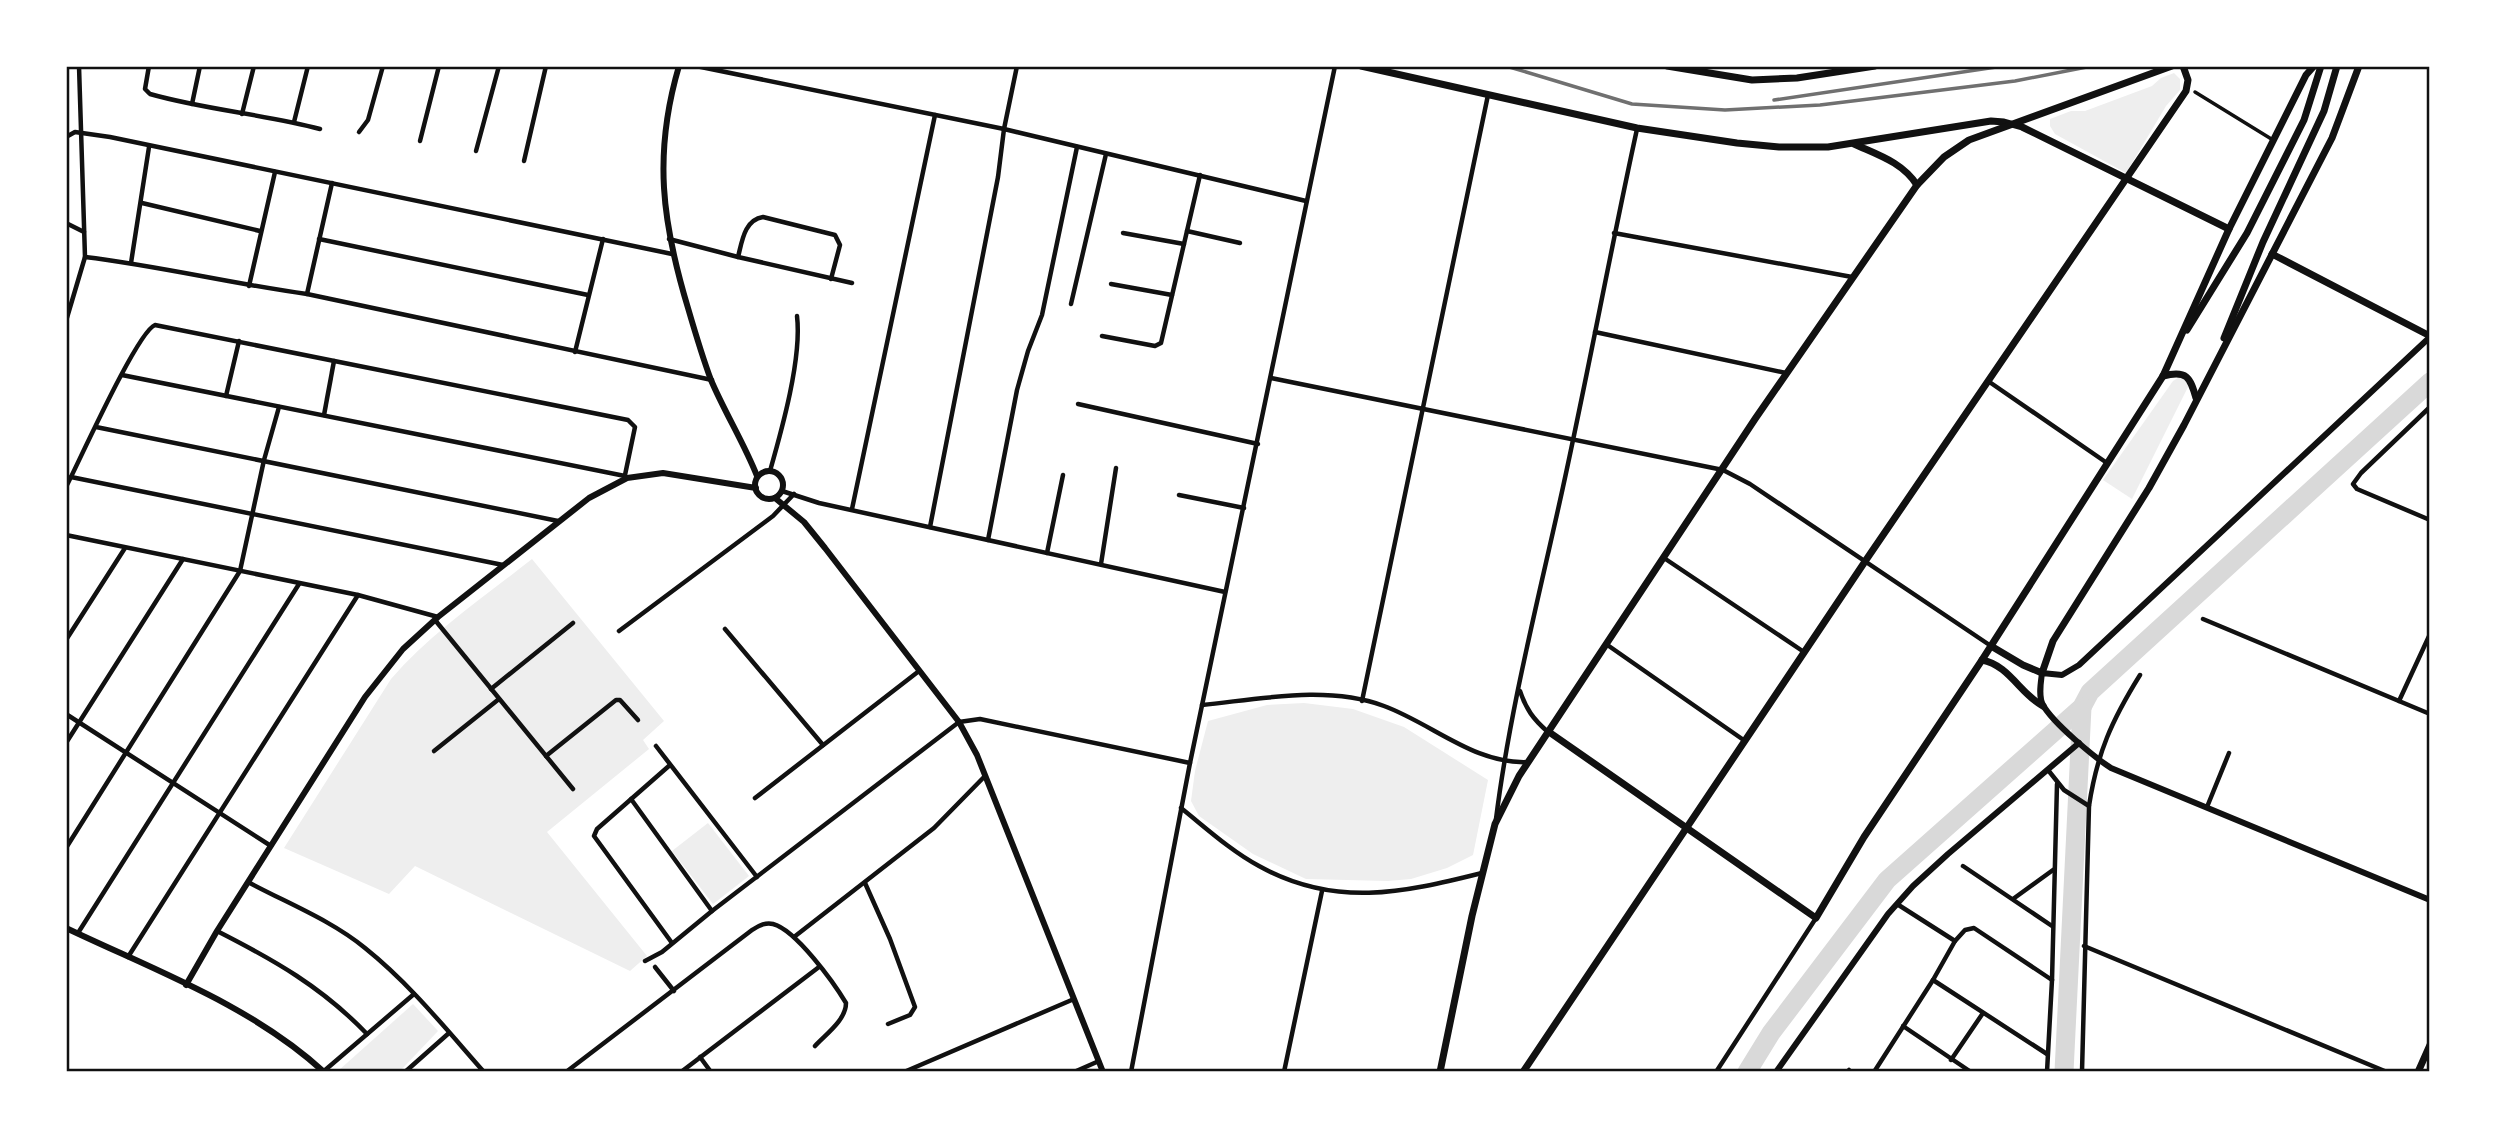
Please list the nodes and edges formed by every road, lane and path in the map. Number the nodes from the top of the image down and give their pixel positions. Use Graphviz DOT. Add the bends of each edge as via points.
graph roads {
  1 [pos="79,66"];
  2 [pos="149,66"];
  3 [pos="200,66"];
  4 [pos="254,66"];
  5 [pos="308,66"];
  6 [pos="383,66"];
  7 [pos="439,66"];
  8 [pos="499,66"];
  9 [pos="546,66"];
  10 [pos="679,66"];
  11 [pos="696,66"];
  12 [pos="1017,66"];
  13 [pos="1335,66"];
  14 [pos="1361,66"];
  15 [pos="1667,66"];
  16 [pos="1875,66"];
  17 [pos="2172,66"];
  18 [pos="2183,66"];
  19 [pos="2314,66"];
  20 [pos="2322,66"];
  21 [pos="2337,66"];
  22 [pos="2359,66"];
  23 [pos="2195,92"];
  24 [pos="1488,94"];
  25 [pos="192,104"];
  26 [pos="242,114"];
  27 [pos="935,115"];
  28 [pos="295,122"];
  29 [pos="2015,125"];
  30 [pos="1637,128"];
  31 [pos="320,129"];
  32 [pos="1004,129"];
  33 [pos="82,132"];
  34 [pos="359,132"];
  35 [pos="66,137"];
  36 [pos="2273,140"];
  37 [pos="420,141"];
  38 [pos="1853,144"];
  39 [pos="149,147"];
  40 [pos="1077,147"];
  41 [pos="476,151"];
  42 [pos="1106,154"];
  43 [pos="524,161"];
  44 [pos="275,172"];
  45 [pos="1200,175"];
  46 [pos="2125,178"];
  47 [pos="331,183"];
  48 [pos="1917,185"];
  49 [pos="1307,201"];
  50 [pos="142,203"];
  51 [pos="67,224"];
  52 [pos="2229,229"];
  53 [pos="260,230"];
  54 [pos="84,232"];
  55 [pos="1187,232"];
  56 [pos="1123,233"];
  57 [pos="1614,233"];
  58 [pos="319,239"];
  59 [pos="603,239"];
  60 [pos="669,239"];
  61 [pos="1240,243"];
  62 [pos="1184,244"];
  63 [pos="672,254"];
  64 [pos="2272,254"];
  65 [pos="85,257"];
  66 [pos="738,257"];
  67 [pos="131,263"];
  68 [pos="1852,277"];
  69 [pos="831,279"];
  70 [pos="852,284"];
  71 [pos="1111,284"];
  72 [pos="249,286"];
  73 [pos="307,293"];
  74 [pos="588,295"];
  75 [pos="1172,295"];
  76 [pos="1071,304"];
  77 [pos="797,316"];
  78 [pos="66,321"];
  79 [pos="1595,332"];
  80 [pos="1102,336"];
  81 [pos="2430,337"];
  82 [pos="239,341"];
  83 [pos="2176,346"];
  84 [pos="575,352"];
  85 [pos="334,361"];
  86 [pos="2215,361"];
  87 [pos="1787,373"];
  88 [pos="122,375"];
  89 [pos="2163,376"];
  90 [pos="1271,378"];
  91 [pos="712,380"];
  92 [pos="1988,381"];
  93 [pos="226,396"];
  94 [pos="2197,399"];
  95 [pos="1078,404"];
  96 [pos="279,407"];
  97 [pos="2430,407"];
  98 [pos="1424,408"];
  99 [pos="324,416"];
  100 [pos="96,427"];
  101 [pos="1574,439"];
  102 [pos="1258,444"];
  103 [pos="264,460"];
  104 [pos="2108,464"];
  105 [pos="1116,468"];
  106 [pos="1723,470"];
  107 [pos="770,471"];
  108 [pos="1063,475"];
  109 [pos="757,476"];
  110 [pos="71,477"];
  111 [pos="626,477"];
  112 [pos="66,487"];
  113 [pos="756,488"];
  114 [pos="782,491"];
  115 [pos="794,494"];
  116 [pos="1179,495"];
  117 [pos="775,498"];
  118 [pos="784,505"];
  119 [pos="1244,508"];
  120 [pos="852,509"];
  121 [pos="253,514"];
  122 [pos="2430,520"];
  123 [pos="558,521"];
  124 [pos="930,527"];
  125 [pos="67,535"];
  126 [pos="988,540"];
  127 [pos="125,548"];
  128 [pos="1047,553"];
  129 [pos="1664,558"];
  130 [pos="183,559"];
  131 [pos="1866,560"];
  132 [pos="1101,564"];
  133 [pos="504,565"];
  134 [pos="240,571"];
  135 [pos="299,584"];
  136 [pos="1225,592"];
  137 [pos="358,595"];
  138 [pos="437,619"];
  139 [pos="2203,619"];
  140 [pos="573,623"];
  141 [pos="725,629"];
  142 [pos="620,631"];
  143 [pos="2430,634"];
  144 [pos="66,640"];
  145 [pos="1606,644"];
  146 [pos="1991,646"];
  147 [pos="1805,653"];
  148 [pos="1982,660"];
  149 [pos="919,671"];
  150 [pos="2042,673"];
  151 [pos="2140,675"];
  152 [pos="491,689"];
  153 [pos="1519,690"];
  154 [pos="499,699"];
  155 [pos="1362,701"];
  156 [pos="2399,701"];
  157 [pos="1202,705"];
  158 [pos="2043,706"];
  159 [pos="66,714"];
  160 [pos="2430,714"];
  161 [pos="638,720"];
  162 [pos="79,722"];
  163 [pos="959,722"];
  164 [pos="1549,732"];
  165 [pos="1745,741"];
  166 [pos="66,743"];
  167 [pos="2076,743"];
  168 [pos="823,745"];
  169 [pos="656,746"];
  170 [pos="433,751"];
  171 [pos="127,753"];
  172 [pos="2229,753"];
  173 [pos="546,756"];
  174 [pos="2098,760"];
  175 [pos="1503,762"];
  176 [pos="1529,762"];
  177 [pos="1189,763"];
  178 [pos="670,765"];
  179 [pos="2048,770"];
  180 [pos="985,776"];
  181 [pos="174,783"];
  182 [pos="2057,784"];
  183 [pos="573,789"];
  184 [pos="755,798"];
  185 [pos="631,800"];
  186 [pos="2087,804"];
  187 [pos="1181,808"];
  188 [pos="2207,808"];
  189 [pos="220,812"];
  190 [pos="1495,824"];
  191 [pos="1685,829"];
  192 [pos="271,846"];
  193 [pos="66,848"];
  194 [pos="1964,866"];
  195 [pos="2054,869"];
  196 [pos="1483,873"];
  197 [pos="757,877"];
  198 [pos="248,882"];
  199 [pos="865,883"];
  200 [pos="1322,891"];
  201 [pos="2013,900"];
  202 [pos="2430,900"];
  203 [pos="1897,904"];
  204 [pos="712,911"];
  205 [pos="1816,918"];
  206 [pos="2053,927"];
  207 [pos="66,928"];
  208 [pos="217,931"];
  209 [pos="78,933"];
  210 [pos="794,937"];
  211 [pos="1955,941"];
  212 [pos="672,943"];
  213 [pos="2084,946"];
  214 [pos="127,958"];
  215 [pos="645,961"];
  216 [pos="655,967"];
  217 [pos="819,967"];
  218 [pos="1933,980"];
  219 [pos="2052,980"];
  220 [pos="186,985"];
  221 [pos="674,991"];
  222 [pos="414,994"];
  223 [pos="1073,999"];
  224 [pos="1983,1013"];
  225 [pos="888,1024"];
  226 [pos="1903,1026"];
  227 [pos="449,1033"];
  228 [pos="367,1034"];
  229 [pos="2430,1045"];
  230 [pos="815,1046"];
  231 [pos="2048,1054"];
  232 [pos="700,1057"];
  233 [pos="1951,1060"];
  234 [pos="1099,1061"];
  235 [pos="324,1071"];
  236 [pos="405,1072"];
  237 [pos="484,1072"];
  238 [pos="566,1072"];
  239 [pos="681,1072"];
  240 [pos="711,1072"];
  241 [pos="904,1072"];
  242 [pos="1074,1072"];
  243 [pos="1103,1072"];
  244 [pos="1131,1072"];
  245 [pos="1284,1072"];
  246 [pos="1440,1072"];
  247 [pos="1523,1072"];
  248 [pos="1716,1072"];
  249 [pos="1776,1072"];
  250 [pos="1874,1072"];
  251 [pos="1971,1072"];
  252 [pos="2047,1072"];
  253 [pos="2081,1072"];
  254 [pos="2387,1072"];
  255 [pos="2418,1072"];
  1 -- 33 [label="street"];
  2 -- 25 [label="street" via="147,92"];
  3 -- 25 [label="street"];
  4 -- 26 [label="street"];
  5 -- 28 [label="street"];
  6 -- 34 [label="street" via="368,120"];
  7 -- 37 [label="street"];
  8 -- 41 [label="street"];
  9 -- 43 [label="street"];
  10 -- 60 [label="street" via="669,102 663,157"];
  11 -- 27 [label="street"];
  12 -- 32 [label="street"];
  13 -- 49 [label="street"];
  14 -- 24 [label="main road"];
  15 -- 16 [label="main road" via="1761,80"];
  17 -- 29 [label="main road"];
  18 -- 46 [label="main road" via="2186,91"];
  19 -- 36 [label="main road"];
  20 -- 83 [label="main road" via="2304,120 2247,233"];
  21 -- 86 [label="main road" via="2324,111 2232,313"];
  22 -- 64 [label="main road" via="2332,138"];
  23 -- 36 [label="street"];
  24 -- 30 [label="main road"];
  24 -- 98 [label="street"];
  25 -- 26 [label="street"];
  26 -- 28 [label="street"];
  27 -- 32 [label="street"];
  27 -- 120 [label="street"];
  28 -- 31 [label="street"];
  29 -- 38 [label="main road" via="1991,121"];
  29 -- 46 [label="main road"];
  29 -- 48 [label="main road" via="1957,146"];
  30 -- 38 [label="main road" via="1779,147"];
  30 -- 57 [label="street"];
  32 -- 40 [label="street"];
  32 -- 124 [label="street"];
  33 -- 35 [label="street"];
  33 -- 39 [label="street"];
  33 -- 54 [label="street"];
  36 -- 52 [label="main road"];
  38 -- 48 [label="main road" via="1897,164"];
  39 -- 44 [label="street"];
  39 -- 50 [label="street"];
  40 -- 42 [label="street"];
  40 -- 126 [label="street" via="1042,315 1017,390"];
  42 -- 45 [label="street"];
  42 -- 76 [label="street"];
  44 -- 47 [label="street"];
  44 -- 53 [label="street"];
  45 -- 49 [label="street"];
  45 -- 55 [label="street"];
  46 -- 52 [label="main road"];
  46 -- 92 [label="main road"];
  47 -- 58 [label="street"];
  47 -- 59 [label="street"];
  48 -- 68 [label="main road"];
  49 -- 90 [label="street"];
  50 -- 53 [label="street"];
  50 -- 67 [label="street"];
  51 -- 54 [label="street"];
  52 -- 83 [label="main road"];
  53 -- 72 [label="street"];
  54 -- 65 [label="street"];
  55 -- 61 [label="street"];
  55 -- 62 [label="street"];
  56 -- 62 [label="street"];
  57 -- 68 [label="street"];
  57 -- 79 [label="street"];
  58 -- 73 [label="street"];
  58 -- 74 [label="street"];
  59 -- 63 [label="street"];
  59 -- 74 [label="street"];
  60 -- 63 [label="street"];
  60 -- 66 [label="street"];
  62 -- 75 [label="street"];
  63 -- 91 [label="street"];
  64 -- 81 [label="main road"];
  64 -- 86 [label="main road"];
  65 -- 67 [label="street"];
  65 -- 78 [label="street"];
  66 -- 69 [label="street"];
  66 -- 69 [label="street" via="750,222 763,217 835,235 840,245"];
  67 -- 72 [label="street"];
  68 -- 87 [label="main road"];
  69 -- 70 [label="street"];
  71 -- 75 [label="street"];
  72 -- 73 [label="street"];
  73 -- 84 [label="street"];
  74 -- 84 [label="street"];
  75 -- 80 [label="street" via="1160,345"];
  77 -- 107 [label="street" via="798,346"];
  79 -- 87 [label="street"];
  79 -- 101 [label="street"];
  81 -- 150 [label="street" via="2079,665 2062,675"];
  82 -- 85 [label="street"];
  82 -- 88 [label="street" via="150,326"];
  82 -- 93 [label="street"];
  83 -- 89 [label="main road"];
  84 -- 91 [label="street"];
  85 -- 99 [label="street"];
  85 -- 111 [label="street" via="628,420 635,427"];
  86 -- 94 [label="main road"];
  87 -- 106 [label="main road"];
  88 -- 93 [label="street"];
  88 -- 100 [label="street"];
  89 -- 94 [label="main road" via="2186,376"];
  89 -- 104 [label="main road"];
  90 -- 98 [label="street"];
  90 -- 102 [label="street"];
  91 -- 109 [label="street"];
  92 -- 104 [label="street"];
  92 -- 131 [label="main road"];
  93 -- 96 [label="street"];
  94 -- 150 [label="main road" via="2149,488 2053,641"];
  95 -- 102 [label="street"];
  96 -- 99 [label="street"];
  96 -- 103 [label="street"];
  97 -- 122 [label="street" via="2353,484"];
  98 -- 101 [label="street"];
  98 -- 155 [label="street"];
  99 -- 111 [label="street"];
  100 -- 103 [label="street"];
  100 -- 110 [label="street"];
  101 -- 106 [label="street"];
  101 -- 153 [label="street"];
  102 -- 119 [label="street"];
  103 -- 121 [label="street"];
  103 -- 123 [label="street"];
  104 -- 146 [label="main road"];
  105 -- 132 [label="street"];
  106 -- 129 [label="main road"];
  106 -- 131 [label="street"];
  107 -- 109 [label="street"];
  107 -- 114 [label="street" via="779,476"];
  108 -- 128 [label="street"];
  109 -- 113 [label="street"];
  110 -- 112 [label="street"];
  110 -- 121 [label="street"];
  111 -- 113 [label="street" via="663,473"];
  111 -- 123 [label="street"];
  113 -- 117 [label="street" via="766,498"];
  114 -- 115 [label="street"];
  114 -- 117 [label="street"];
  115 -- 118 [label="street"];
  115 -- 120 [label="street"];
  116 -- 119 [label="street"];
  117 -- 118 [label="street"];
  118 -- 142 [label="street"];
  118 -- 149 [label="street" via="825,548"];
  119 -- 136 [label="street"];
  120 -- 124 [label="street"];
  121 -- 133 [label="street"];
  121 -- 134 [label="street"];
  123 -- 133 [label="street"];
  124 -- 126 [label="street"];
  125 -- 127 [label="street"];
  126 -- 128 [label="street"];
  127 -- 130 [label="street"];
  127 -- 144 [label="street"];
  128 -- 132 [label="street"];
  129 -- 145 [label="main road"];
  129 -- 147 [label="street"];
  130 -- 134 [label="street"];
  130 -- 162 [label="street"];
  131 -- 146 [label="street"];
  131 -- 147 [label="main road"];
  132 -- 136 [label="street"];
  133 -- 138 [label="street"];
  134 -- 135 [label="street"];
  134 -- 171 [label="street"];
  135 -- 137 [label="street"];
  135 -- 181 [label="street"];
  136 -- 157 [label="street"];
  137 -- 138 [label="street"];
  137 -- 189 [label="street"];
  138 -- 152 [label="street"];
  138 -- 192 [label="street" via="403,649 365,696"];
  139 -- 156 [label="street"];
  140 -- 152 [label="street"];
  141 -- 168 [label="street"];
  143 -- 156 [label="street"];
  145 -- 164 [label="main road"];
  145 -- 165 [label="street"];
  146 -- 148 [label="main road"];
  146 -- 150 [label="main road"];
  147 -- 165 [label="main road"];
  148 -- 158 [label="main road" via="1996,665"];
  148 -- 205 [label="main road"];
  149 -- 163 [label="street"];
  149 -- 168 [label="street"];
  150 -- 158 [label="street"];
  151 -- 174 [label="street" via="2120,706"];
  152 -- 154 [label="street"];
  153 -- 164 [label="street" via="1526,709"];
  153 -- 175 [label="street"];
  154 -- 170 [label="street"];
  154 -- 173 [label="street"];
  155 -- 157 [label="street" via="1299,695"];
  155 -- 175 [label="street" via="1410,717"];
  156 -- 160 [label="street"];
  157 -- 177 [label="street"];
  158 -- 167 [label="street"];
  159 -- 162 [label="street"];
  161 -- 173 [label="street" via="616,700"];
  162 -- 166 [label="street"];
  162 -- 171 [label="street"];
  163 -- 177 [label="street" via="980,719"];
  163 -- 180 [label="street"];
  163 -- 197 [label="street"];
  164 -- 176 [label="main road"];
  164 -- 191 [label="main road"];
  165 -- 191 [label="main road"];
  167 -- 174 [label="street"];
  167 -- 179 [label="street"];
  168 -- 184 [label="street"];
  169 -- 178 [label="street"];
  171 -- 181 [label="street"];
  171 -- 193 [label="street"];
  172 -- 188 [label="street"];
  173 -- 183 [label="street"];
  174 -- 186 [label="street"];
  174 -- 188 [label="street"];
  175 -- 176 [label="street"];
  175 -- 190 [label="street"];
  176 -- 190 [label="main road"];
  177 -- 187 [label="street"];
  178 -- 185 [label="street"];
  178 -- 197 [label="street"];
  179 -- 182 [label="street"];
  179 -- 203 [label="street" via="1948,854"];
  180 -- 199 [label="street" via="934,828"];
  180 -- 223 [label="street"];
  181 -- 189 [label="street"];
  181 -- 209 [label="street"];
  182 -- 186 [label="street"];
  182 -- 195 [label="street"];
  185 -- 204 [label="street"];
  185 -- 212 [label="street" via="594,836"];
  186 -- 213 [label="street"];
  187 -- 200 [label="street" via="1259,866"];
  187 -- 244 [label="street"];
  188 -- 202 [label="street"];
  189 -- 192 [label="street"];
  189 -- 214 [label="street"];
  190 -- 196 [label="main road"];
  191 -- 205 [label="main road"];
  191 -- 247 [label="main road"];
  192 -- 198 [label="street"];
  194 -- 201 [label="street"];
  195 -- 201 [label="street"];
  195 -- 206 [label="street"];
  196 -- 200 [label="street" via="1395,892"];
  196 -- 246 [label="main road"];
  197 -- 204 [label="street"];
  198 -- 208 [label="street"];
  198 -- 222 [label="street" via="342,931"];
  199 -- 210 [label="street"];
  199 -- 225 [label="street" via="915,1007 910,1015"];
  200 -- 245 [label="street"];
  201 -- 206 [label="street"];
  203 -- 211 [label="street"];
  203 -- 249 [label="street"];
  204 -- 212 [label="street"];
  205 -- 248 [label="street"];
  206 -- 219 [label="street"];
  207 -- 209 [label="street"];
  208 -- 220 [label="street"];
  208 -- 228 [label="street" via="302,978"];
  209 -- 214 [label="street"];
  210 -- 217 [label="street"];
  210 -- 221 [label="street" via="776,925 759,926"];
  211 -- 218 [label="street"];
  211 -- 219 [label="street" via="1974,928"];
  212 -- 215 [label="street"];
  213 -- 253 [label="street"];
  213 -- 254 [label="street"];
  214 -- 220 [label="street"];
  216 -- 221 [label="street"];
  217 -- 230 [label="street" via="846,1003 846,1011"];
  217 -- 232 [label="street"];
  218 -- 224 [label="street"];
  218 -- 226 [label="street"];
  219 -- 231 [label="street"];
  220 -- 235 [label="street" via="276,1032"];
  221 -- 238 [label="street"];
  222 -- 227 [label="street"];
  222 -- 228 [label="street"];
  223 -- 234 [label="street"];
  223 -- 241 [label="street"];
  224 -- 231 [label="street"];
  224 -- 233 [label="street"];
  226 -- 233 [label="street"];
  226 -- 250 [label="street"];
  227 -- 236 [label="street"];
  227 -- 237 [label="street"];
  228 -- 235 [label="street"];
  229 -- 255 [label="main road"];
  231 -- 252 [label="street"];
  232 -- 239 [label="street"];
  232 -- 240 [label="street"];
  233 -- 251 [label="street"];
  234 -- 242 [label="street"];
  234 -- 243 [label="street"];
}
